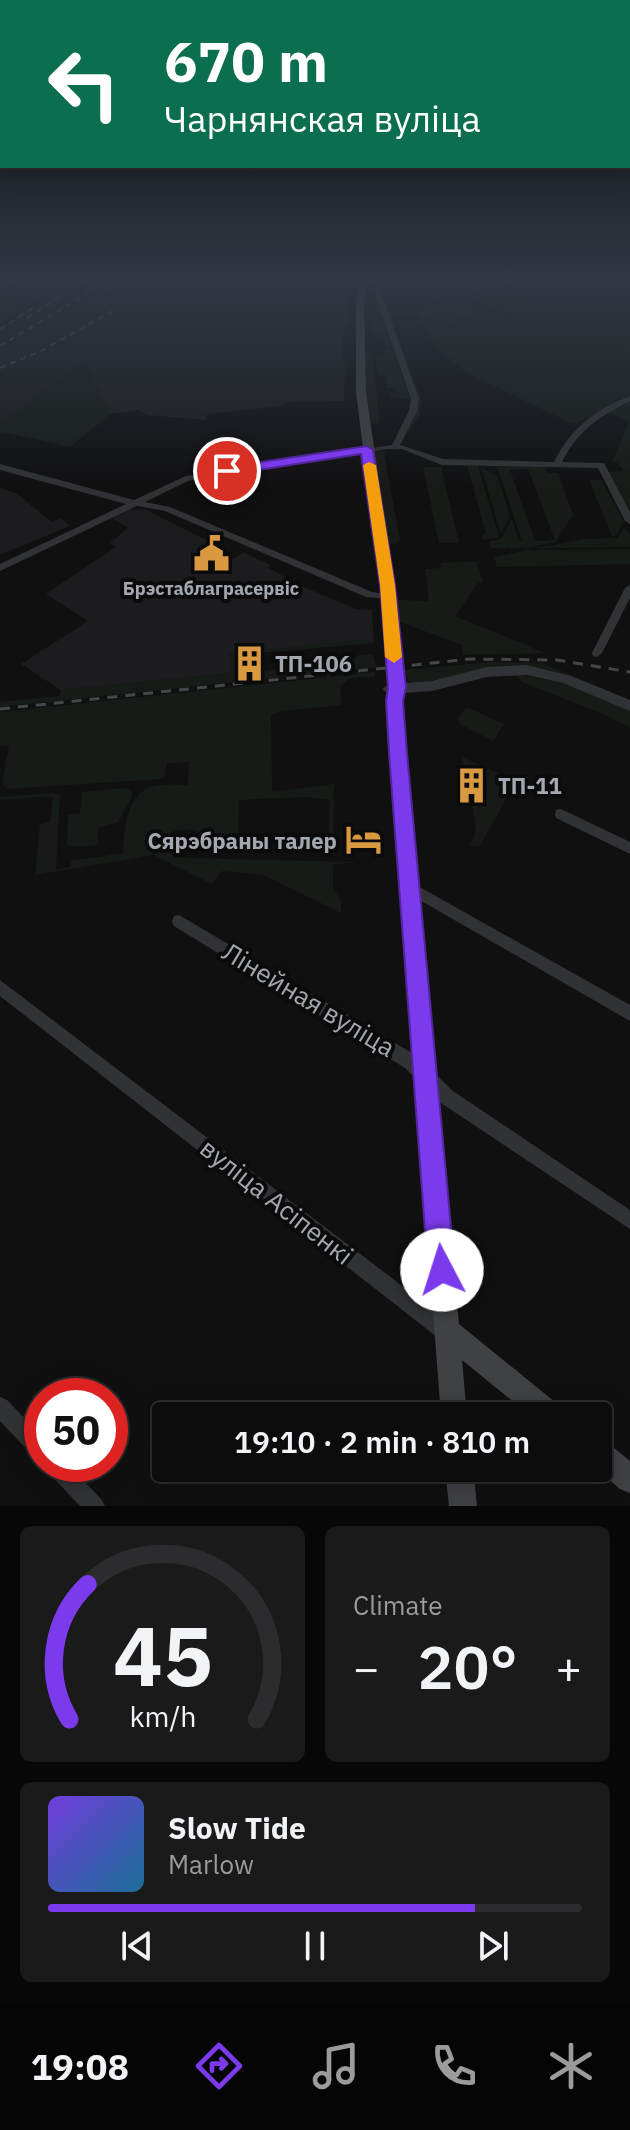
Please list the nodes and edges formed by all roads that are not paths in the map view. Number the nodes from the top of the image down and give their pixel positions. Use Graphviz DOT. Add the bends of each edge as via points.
graph roads {
  1 [pos="360,347"];
  2 [pos="397,347"];
  3 [pos="630,398"];
  4 [pos="395,446"];
  5 [pos="364,450"];
  6 [pos="557,464"];
  7 [pos="0,467"];
  8 [pos="133,504"];
  9 [pos="630,521"];
  10 [pos="0,568"];
  11 [pos="630,588"];
  12 [pos="384,597"];
  13 [pos="597,653"];
  14 [pos="394,693"];
  15 [pos="630,706"];
  16 [pos="561,814"];
  17 [pos="630,848"];
  18 [pos="409,887"];
  19 [pos="179,921"];
  20 [pos="0,987"];
  21 [pos="630,1013"];
  22 [pos="426,1077"];
  23 [pos="630,1220"];
  24 [pos="447,1331"];
  25 [pos="453,1402"];
  26 [pos="535,1402"];
  27 [pos="0,1407"];
  28 [pos="24,1432"];
  29 [pos="612,1464"];
  30 [pos="630,1479"];
  31 [pos="71,1482"];
  32 [pos="460,1482"];
  33 [pos="94,1506"];
  34 [pos="463,1506"];
  1 -- 5 [label="main road"];
  2 -- 4 [label="street" via="415,399"];
  3 -- 6 [label="street" via="578,428"];
  4 -- 5 [label="street"];
  4 -- 6 [label="street" via="442,462"];
  5 -- 8 [label="street" via="195,476"];
  5 -- 12 [label="main road"];
  6 -- 9 [label="street" via="601,465"];
  7 -- 8 [label="street"];
  8 -- 10 [label="street"];
  8 -- 12 [label="street" via="163,508"];
  11 -- 13 [label="street"];
  12 -- 14 [label="main road"];
  14 -- 15 [label="street" via="487,672 527,670 566,679"];
  14 -- 18 [label="main road"];
  16 -- 17 [label="street"];
  18 -- 21 [label="street"];
  18 -- 22 [label="main road"];
  19 -- 22 [label="street, Лінейная вуліца" via="411,1062"];
  20 -- 24 [label="street, вуліца Асіпенкі"];
  22 -- 23 [label="street, Лінейная вуліца" via="447,1097"];
  22 -- 24 [label="main road"];
  24 -- 25 [label="main road"];
  24 -- 26 [label="main road, вуліца Асіпенкі"];
  27 -- 28 [label="street"];
  29 -- 30 [label="main road"];
  31 -- 33 [label="street"];
  32 -- 34 [label="main road"];
}
